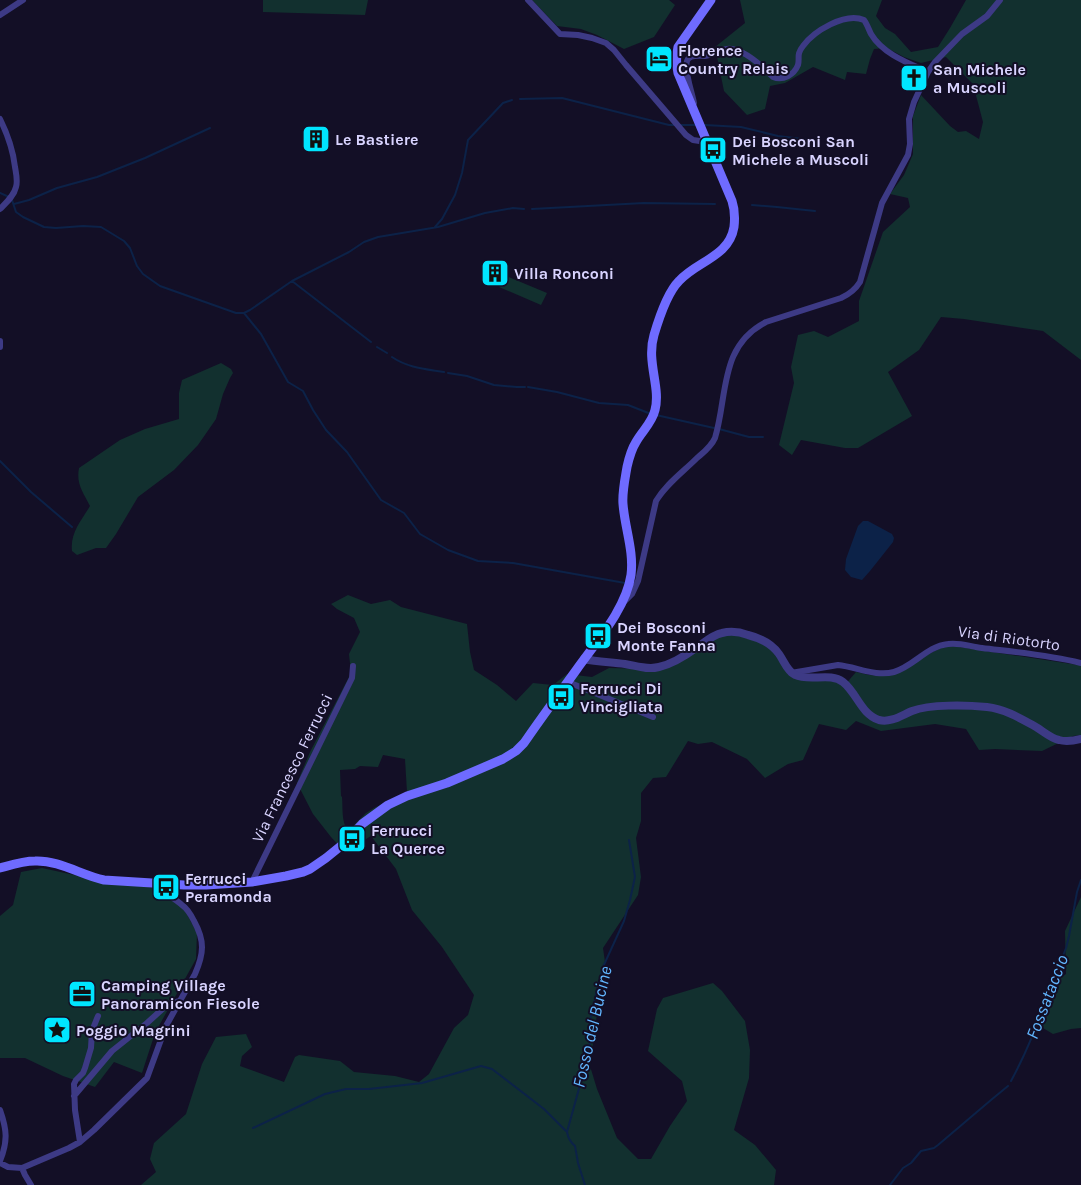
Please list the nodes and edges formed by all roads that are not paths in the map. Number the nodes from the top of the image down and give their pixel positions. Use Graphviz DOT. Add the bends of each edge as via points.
graph roads {
  1 [pos="22,0"];
  2 [pos="528,0"];
  3 [pos="711,0"];
  4 [pos="1000,0"];
  5 [pos="0,15"];
  6 [pos="928,72"];
  7 [pos="0,119"];
  8 [pos="698,122"];
  9 [pos="706,142"];
  10 [pos="0,209"];
  11 [pos="0,341"];
  12 [pos="0,347"];
  13 [pos="622,604"];
  14 [pos="584,659"];
  15 [pos="1081,663"];
  16 [pos="353,666"];
  17 [pos="791,673"];
  18 [pos="568,682"];
  19 [pos="653,718"];
  20 [pos="1081,739"];
  21 [pos="0,868"];
  22 [pos="252,882"];
  23 [pos="153,883"];
  24 [pos="180,1001"];
  25 [pos="98,1016"];
  26 [pos="74,1096"];
  27 [pos="0,1110"];
  28 [pos="80,1142"];
  29 [pos="0,1162"];
  30 [pos="22,1168"];
  31 [pos="31,1185"];
  1 -- 5 [label="street"];
  2 -- 9 [label="street" via="560,34 606,43 677,125 693,140"];
  3 -- 8 [label="main road" via="677,53 678,73"];
  4 -- 6 [label="street" via="987,16 962,34"];
  6 -- 8 [label="street" via="887,50 861,18 840,21 817,33 804,45 799,52 798,64 788,77 773,77 746,54 733,49 689,57 687,70"];
  6 -- 13 [label="street" via="909,119 908,155 882,203 860,282 849,294 832,302 766,322 743,340 730,366 716,438 656,501 638,582"];
  7 -- 10 [label="street" via="9,138 16,171 16,188"];
  8 -- 9 [label="main road"];
  9 -- 13 [label="main road" via="734,208 734,230 718,254 680,279 669,296 652,343 656,396 654,414 629,458 623,501 632,562 630,582"];
  11 -- 12 [label="street"];
  13 -- 14 [label="main road"];
  14 -- 17 [label="street" via="656,668 682,657 717,634 736,632 770,645"];
  14 -- 18 [label="main road"];
  15 -- 17 [label="street, Via di Riotorto" via="950,643 929,651 894,672 874,673 838,665"];
  16 -- 22 [label="street, Via Francesco Ferrucci" via="352,678"];
  17 -- 20 [label="street" via="801,677 840,680 863,708 880,720 894,719 926,707 986,707 1015,715 1054,738 1066,741"];
  18 -- 19 [label="street"];
  18 -- 22 [label="main road" via="524,743 509,756 388,805 310,869"];
  21 -- 23 [label="main road" via="41,861 98,878"];
  22 -- 23 [label="main road"];
  23 -- 24 [label="street" via="183,905 202,936 198,966"];
  24 -- 26 [label="street" via="168,1004 112,1051"];
  24 -- 28 [label="street" via="166,1026 146,1078"];
  25 -- 26 [label="street" via="83,1074 75,1082"];
  26 -- 28 [label="street"];
  27 -- 29 [label="street" via="7,1138"];
  28 -- 30 [label="street"];
  29 -- 30 [label="street" via="8,1167"];
  30 -- 31 [label="street"];
}
